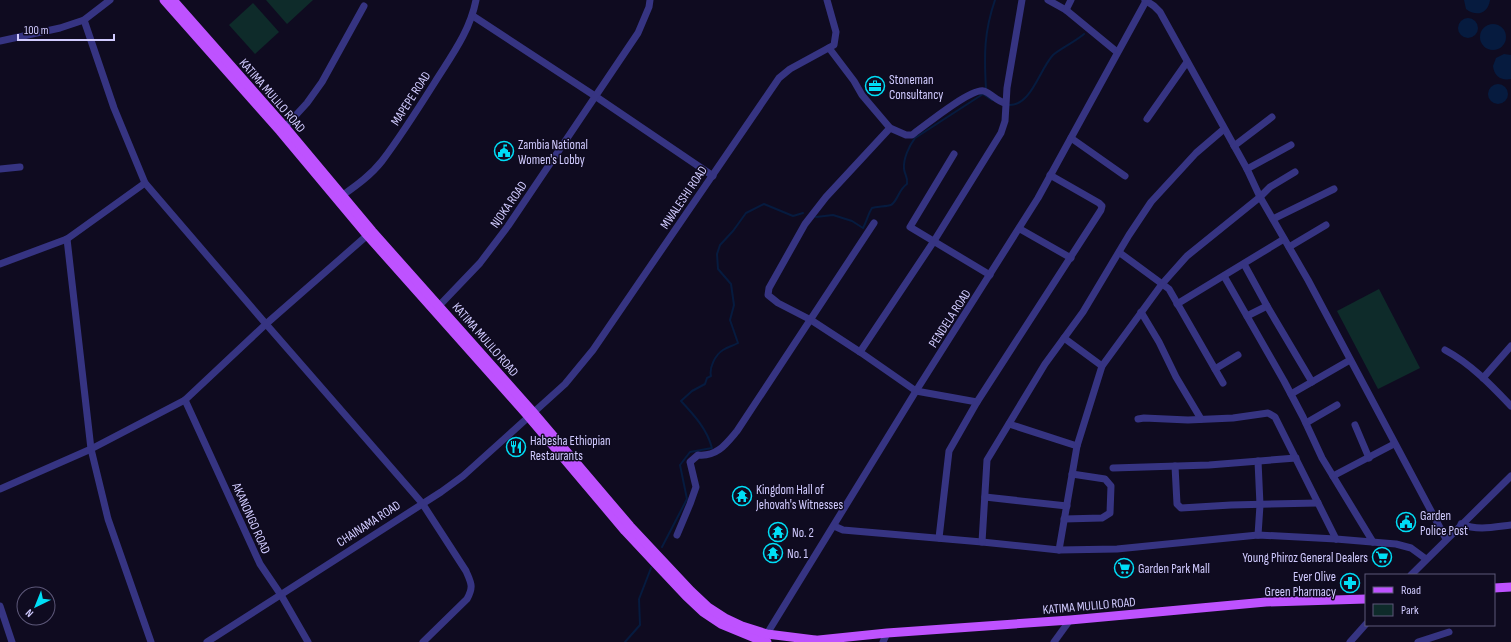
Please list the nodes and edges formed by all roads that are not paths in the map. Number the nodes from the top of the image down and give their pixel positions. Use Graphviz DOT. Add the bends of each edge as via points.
graph roads {
  1 [pos="110,0"];
  2 [pos="164,0"];
  3 [pos="173,0"];
  4 [pos="476,0"];
  5 [pos="650,0"];
  6 [pos="826,0"];
  7 [pos="1022,0"];
  8 [pos="1048,0"];
  9 [pos="1071,0"];
  10 [pos="1145,0"];
  11 [pos="364,6"];
  12 [pos="1066,10"];
  13 [pos="473,16"];
  14 [pos="84,20"];
  15 [pos="0,41"];
  16 [pos="829,48"];
  17 [pos="1117,52"];
  18 [pos="1187,62"];
  19 [pos="595,96"];
  20 [pos="1005,103"];
  21 [pos="1272,117"];
  22 [pos="1147,119"];
  23 [pos="285,127"];
  24 [pos="890,128"];
  25 [pos="1224,129"];
  26 [pos="1071,138"];
  27 [pos="1291,145"];
  28 [pos="1234,146"];
  29 [pos="954,154"];
  30 [pos="20,167"];
  31 [pos="0,169"];
  32 [pos="1247,169"];
  33 [pos="1295,172"];
  34 [pos="1050,175"];
  35 [pos="713,176"];
  36 [pos="1126,176"];
  37 [pos="145,183"];
  38 [pos="1334,189"];
  39 [pos="343,195"];
  40 [pos="1260,197"];
  41 [pos="1273,219"];
  42 [pos="874,223"];
  43 [pos="1326,225"];
  44 [pos="1020,229"];
  45 [pos="370,233"];
  46 [pos="67,239"];
  47 [pos="1284,239"];
  48 [pos="934,241"];
  49 [pos="1289,247"];
  50 [pos="1120,253"];
  51 [pos="1071,258"];
  52 [pos="0,264"];
  53 [pos="1244,264"];
  54 [pos="990,275"];
  55 [pos="1224,276"];
  56 [pos="1162,284"];
  57 [pos="1178,304"];
  58 [pos="1267,306"];
  59 [pos="437,308"];
  60 [pos="1141,312"];
  61 [pos="1247,316"];
  62 [pos="811,320"];
  63 [pos="266,324"];
  64 [pos="1064,338"];
  65 [pos="1511,346"];
  66 [pos="1444,350"];
  67 [pos="860,352"];
  68 [pos="1238,355"];
  69 [pos="1350,360"];
  70 [pos="1102,366"];
  71 [pos="1215,369"];
  72 [pos="1483,378"];
  73 [pos="1312,382"];
  74 [pos="1223,383"];
  75 [pos="916,391"];
  76 [pos="1291,394"];
  77 [pos="184,400"];
  78 [pos="977,402"];
  79 [pos="1336,405"];
  80 [pos="1511,406"];
  81 [pos="531,414"];
  82 [pos="1138,419"];
  83 [pos="1201,419"];
  84 [pos="1306,423"];
  85 [pos="1009,424"];
  86 [pos="1355,425"];
  87 [pos="1394,444"];
  88 [pos="1077,446"];
  89 [pos="91,449"];
  90 [pos="1296,458"];
  91 [pos="1369,458"];
  92 [pos="1258,461"];
  93 [pos="1175,466"];
  94 [pos="1113,468"];
  95 [pos="1072,474"];
  96 [pos="1333,476"];
  97 [pos="1511,476"];
  98 [pos="0,488"];
  99 [pos="985,497"];
  100 [pos="422,503"];
  101 [pos="1318,503"];
  102 [pos="1260,505"];
  103 [pos="1067,506"];
  104 [pos="1064,519"];
  105 [pos="1461,524"];
  106 [pos="1511,525"];
  107 [pos="834,526"];
  108 [pos="677,535"];
  109 [pos="1258,535"];
  110 [pos="939,538"];
  111 [pos="1336,539"];
  112 [pos="1446,539"];
  113 [pos="982,542"];
  114 [pos="1373,542"];
  115 [pos="1059,550"];
  116 [pos="1426,559"];
  117 [pos="1412,574"];
  118 [pos="1511,587"];
  119 [pos="1495,588"];
  120 [pos="281,595"];
  121 [pos="1365,599"];
  122 [pos="0,606"];
  123 [pos="1070,620"];
  124 [pos="1365,625"];
  125 [pos="1449,632"];
  126 [pos="887,633"];
  127 [pos="764,640"];
  128 [pos="814,640"];
  129 [pos="12,642"];
  130 [pos="150,642"];
  131 [pos="207,642"];
  132 [pos="308,642"];
  133 [pos="423,642"];
  134 [pos="797,642"];
  135 [pos="883,642"];
  136 [pos="1054,642"];
  137 [pos="1350,642"];
  138 [pos="1418,642"];
  1 -- 14 [label="street"];
  2 -- 45 [label="main road, KATIMA MULILO ROAD"];
  3 -- 23 [label="main road, KATIMA MULILO ROAD"];
  4 -- 13 [label="street, MAPEPE ROAD"];
  5 -- 19 [label="street, NJOKA ROAD" via="638,33"];
  6 -- 16 [label="street" via="836,32 834,45"];
  7 -- 20 [label="street"];
  8 -- 12 [label="street"];
  9 -- 12 [label="street"];
  10 -- 17 [label="street, PENDELA ROAD"];
  10 -- 18 [label="street" via="1160,12"];
  11 -- 23 [label="street" via="322,82"];
  12 -- 17 [label="street"];
  13 -- 19 [label="street"];
  13 -- 39 [label="street, MAPEPE ROAD" via="464,36 424,100 381,162 363,181"];
  14 -- 15 [label="street"];
  14 -- 37 [label="street" via="114,108"];
  16 -- 24 [label="street" via="862,95"];
  16 -- 35 [label="street, MWALESHI ROAD" via="778,78"];
  17 -- 26 [label="street, PENDELA ROAD"];
  18 -- 22 [label="street"];
  18 -- 25 [label="street"];
  19 -- 35 [label="street"];
  19 -- 59 [label="street, NJOKA ROAD" via="508,226 480,263"];
  20 -- 24 [label="street" via="978,90 964,97 912,135"];
  20 -- 48 [label="street" via="1007,111 1001,133"];
  21 -- 28 [label="street"];
  23 -- 39 [label="main road, KATIMA MULILO ROAD"];
  24 -- 62 [label="street" via="826,196 805,224 769,288 768,295 778,303"];
  25 -- 28 [label="street"];
  25 -- 50 [label="street" via="1196,153 1151,202"];
  26 -- 34 [label="street, PENDELA ROAD"];
  26 -- 36 [label="street"];
  27 -- 32 [label="street"];
  28 -- 32 [label="street"];
  29 -- 48 [label="street" via="910,227"];
  30 -- 31 [label="street"];
  32 -- 40 [label="street"];
  33 -- 40 [label="street" via="1270,187"];
  34 -- 44 [label="street, PENDELA ROAD"];
  34 -- 51 [label="street" via="1102,206"];
  35 -- 81 [label="street, MWALESHI ROAD" via="593,350 565,384"];
  37 -- 46 [label="street"];
  37 -- 63 [label="street"];
  38 -- 41 [label="street"];
  39 -- 45 [label="main road, KATIMA MULILO ROAD"];
  40 -- 41 [label="street"];
  40 -- 56 [label="street" via="1187,256"];
  41 -- 47 [label="street"];
  42 -- 62 [label="street"];
  43 -- 49 [label="street"];
  44 -- 51 [label="street"];
  44 -- 54 [label="street, PENDELA ROAD"];
  45 -- 59 [label="main road, KATIMA MULILO ROAD"];
  45 -- 63 [label="street"];
  46 -- 52 [label="street"];
  46 -- 89 [label="street"];
  47 -- 49 [label="street"];
  47 -- 53 [label="street"];
  48 -- 54 [label="street"];
  48 -- 67 [label="street"];
  49 -- 69 [label="street"];
  50 -- 56 [label="street"];
  50 -- 64 [label="street"];
  51 -- 78 [label="street"];
  53 -- 55 [label="street"];
  53 -- 58 [label="street"];
  54 -- 75 [label="street, PENDELA ROAD"];
  55 -- 57 [label="street"];
  55 -- 61 [label="street"];
  56 -- 57 [label="street" via="1169,289"];
  56 -- 60 [label="street"];
  57 -- 71 [label="street"];
  58 -- 61 [label="street"];
  58 -- 73 [label="street"];
  59 -- 81 [label="main road, KATIMA MULILO ROAD"];
  60 -- 70 [label="street"];
  60 -- 83 [label="street"];
  61 -- 76 [label="street"];
  62 -- 67 [label="street"];
  62 -- 108 [label="street" via="723,448 705,456 698,455 690,462 696,487"];
  63 -- 77 [label="street"];
  63 -- 100 [label="street"];
  64 -- 70 [label="street"];
  64 -- 85 [label="street"];
  65 -- 72 [label="street"];
  66 -- 72 [label="street" via="1458,357"];
  67 -- 75 [label="street"];
  68 -- 71 [label="street"];
  69 -- 73 [label="street"];
  69 -- 87 [label="street"];
  70 -- 88 [label="street"];
  71 -- 74 [label="street"];
  72 -- 80 [label="street"];
  73 -- 76 [label="street"];
  75 -- 78 [label="street"];
  75 -- 107 [label="street, PENDELA ROAD"];
  76 -- 84 [label="street"];
  77 -- 89 [label="street"];
  77 -- 120 [label="street, AKANONGO ROAD" via="260,564"];
  78 -- 110 [label="street" via="949,451"];
  79 -- 84 [label="street"];
  81 -- 100 [label="street, CHAINAMA ROAD" via="463,476"];
  81 -- 127 [label="main road, KATIMA MULILO ROAD" via="625,530 686,596 721,624"];
  82 -- 83 [label="street"];
  83 -- 90 [label="street" via="1272,414"];
  84 -- 96 [label="street"];
  85 -- 88 [label="street"];
  85 -- 99 [label="street" via="987,460"];
  86 -- 91 [label="street"];
  87 -- 91 [label="street"];
  87 -- 112 [label="street"];
  88 -- 95 [label="street"];
  89 -- 98 [label="street"];
  89 -- 130 [label="street" via="108,519"];
  90 -- 92 [label="street"];
  90 -- 101 [label="street"];
  91 -- 96 [label="street"];
  92 -- 93 [label="street"];
  92 -- 102 [label="street"];
  93 -- 94 [label="street"];
  93 -- 102 [label="street" via="1177,504 1180,508"];
  95 -- 103 [label="street"];
  95 -- 104 [label="street" via="1105,479 1109,482 1110,513 1102,518"];
  96 -- 114 [label="street"];
  97 -- 105 [label="street"];
  99 -- 103 [label="street"];
  99 -- 113 [label="street"];
  100 -- 120 [label="street, CHAINAMA ROAD"];
  100 -- 133 [label="street" via="466,571 472,590 467,599"];
  101 -- 102 [label="street"];
  101 -- 111 [label="street"];
  102 -- 109 [label="street"];
  103 -- 104 [label="street"];
  104 -- 115 [label="street"];
  105 -- 106 [label="street" via="1470,528"];
  105 -- 112 [label="street"];
  107 -- 110 [label="street" via="843,530"];
  107 -- 127 [label="street, PENDELA ROAD"];
  109 -- 111 [label="street"];
  109 -- 115 [label="street" via="1118,549"];
  110 -- 113 [label="street"];
  111 -- 114 [label="street"];
  112 -- 116 [label="street"];
  113 -- 115 [label="street"];
  114 -- 116 [label="street" via="1411,548"];
  116 -- 117 [label="street"];
  118 -- 119 [label="main road"];
  120 -- 131 [label="street, CHAINAMA ROAD"];
  120 -- 132 [label="street, AKANONGO ROAD"];
  121 -- 123 [label="main road, KATIMA MULILO ROAD" via="1266,602"];
  122 -- 129 [label="street"];
  123 -- 126 [label="main road, KATIMA MULILO ROAD"];
  123 -- 136 [label="street"];
  124 -- 137 [label="street"];
  125 -- 138 [label="street"];
  126 -- 128 [label="main road, KATIMA MULILO ROAD"];
  126 -- 135 [label="street"];
  127 -- 128 [label="main road, KATIMA MULILO ROAD"];
  128 -- 134 [label="main road, KATIMA MULILO ROAD"];
}
